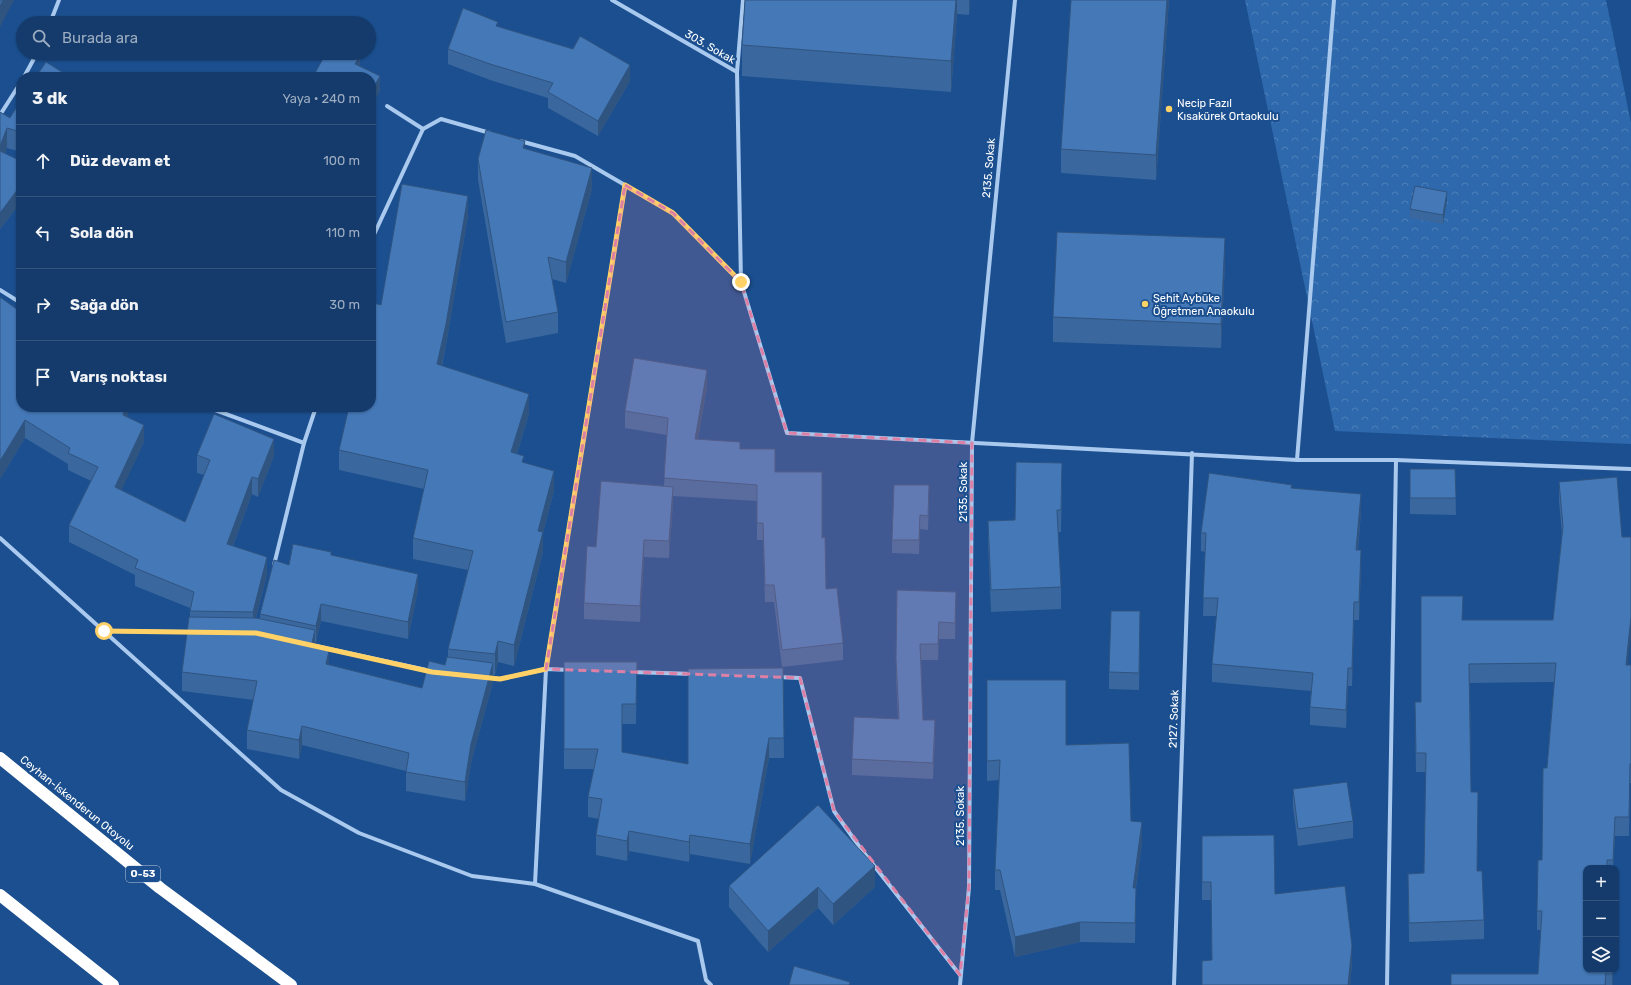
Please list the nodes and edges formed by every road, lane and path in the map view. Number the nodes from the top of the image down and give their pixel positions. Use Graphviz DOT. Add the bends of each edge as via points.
graph roads {
  1 [pos="59,0"];
  2 [pos="612,0"];
  3 [pos="743,0"];
  4 [pos="1014,0"];
  5 [pos="1334,0"];
  6 [pos="53,16"];
  7 [pos="33,60"];
  8 [pos="27,72"];
  9 [pos="736,72"];
  10 [pos="16,90"];
  11 [pos="387,106"];
  12 [pos="0,115"];
  13 [pos="423,129"];
  14 [pos="493,134"];
  15 [pos="516,140"];
  16 [pos="625,185"];
  17 [pos="376,230"];
  18 [pos="741,282"];
  19 [pos="0,290"];
  20 [pos="16,300"];
  21 [pos="220,412"];
  22 [pos="314,412"];
  23 [pos="304,443"];
  24 [pos="972,443"];
  25 [pos="1192,454"];
  26 [pos="1297,460"];
  27 [pos="1396,460"];
  28 [pos="1631,469"];
  29 [pos="0,538"];
  30 [pos="272,572"];
  31 [pos="104,631"];
  32 [pos="195,632"];
  33 [pos="302,643"];
  34 [pos="546,669"];
  35 [pos="578,670"];
  36 [pos="440,672"];
  37 [pos="626,672"];
  38 [pos="697,674"];
  39 [pos="485,677"];
  40 [pos="776,677"];
  41 [pos="0,758"];
  42 [pos="535,884"];
  43 [pos="0,894"];
  44 [pos="960,975"];
  45 [pos="113,985"];
  46 [pos="291,985"];
  47 [pos="710,985"];
  48 [pos="960,985"];
  49 [pos="1174,985"];
  50 [pos="1387,985"];
  1 -- 6 [label="street"];
  2 -- 9 [label="street, 303. Sokak"];
  3 -- 9 [label="street, 303. Sokak"];
  4 -- 24 [label="street, 2135. Sokak"];
  5 -- 26 [label="street"];
  7 -- 8 [label="street"];
  9 -- 18 [label="street"];
  10 -- 12 [label="street"];
  11 -- 13 [label="street"];
  13 -- 14 [label="street" via="441,119"];
  13 -- 17 [label="street"];
  15 -- 16 [label="street" via="576,156"];
  16 -- 18 [label="street" via="673,213"];
  16 -- 34 [label="street"];
  18 -- 24 [label="street" via="787,433"];
  19 -- 20 [label="street"];
  21 -- 23 [label="street"];
  22 -- 23 [label="street"];
  23 -- 30 [label="street"];
  24 -- 25 [label="street"];
  24 -- 44 [label="street, 2135. Sokak" via="969,887"];
  25 -- 26 [label="street"];
  25 -- 49 [label="street, 2127. Sokak"];
  26 -- 27 [label="street"];
  27 -- 28 [label="street"];
  27 -- 50 [label="street"];
  29 -- 31 [label="street"];
  31 -- 32 [label="street"];
  31 -- 42 [label="street" via="281,790 359,833 472,876"];
  33 -- 36 [label="street"];
  34 -- 35 [label="street"];
  34 -- 39 [label="street" via="500,679"];
  34 -- 42 [label="street"];
  37 -- 38 [label="street"];
  40 -- 44 [label="street" via="800,678 834,811"];
  41 -- 46 [label="highway, Ceyhan-İskenderun Otoyolu / O-53" via="160,888"];
  42 -- 47 [label="street" via="698,941 706,980"];
  43 -- 45 [label="highway"];
  44 -- 48 [label="street, 2135. Sokak"];
}
